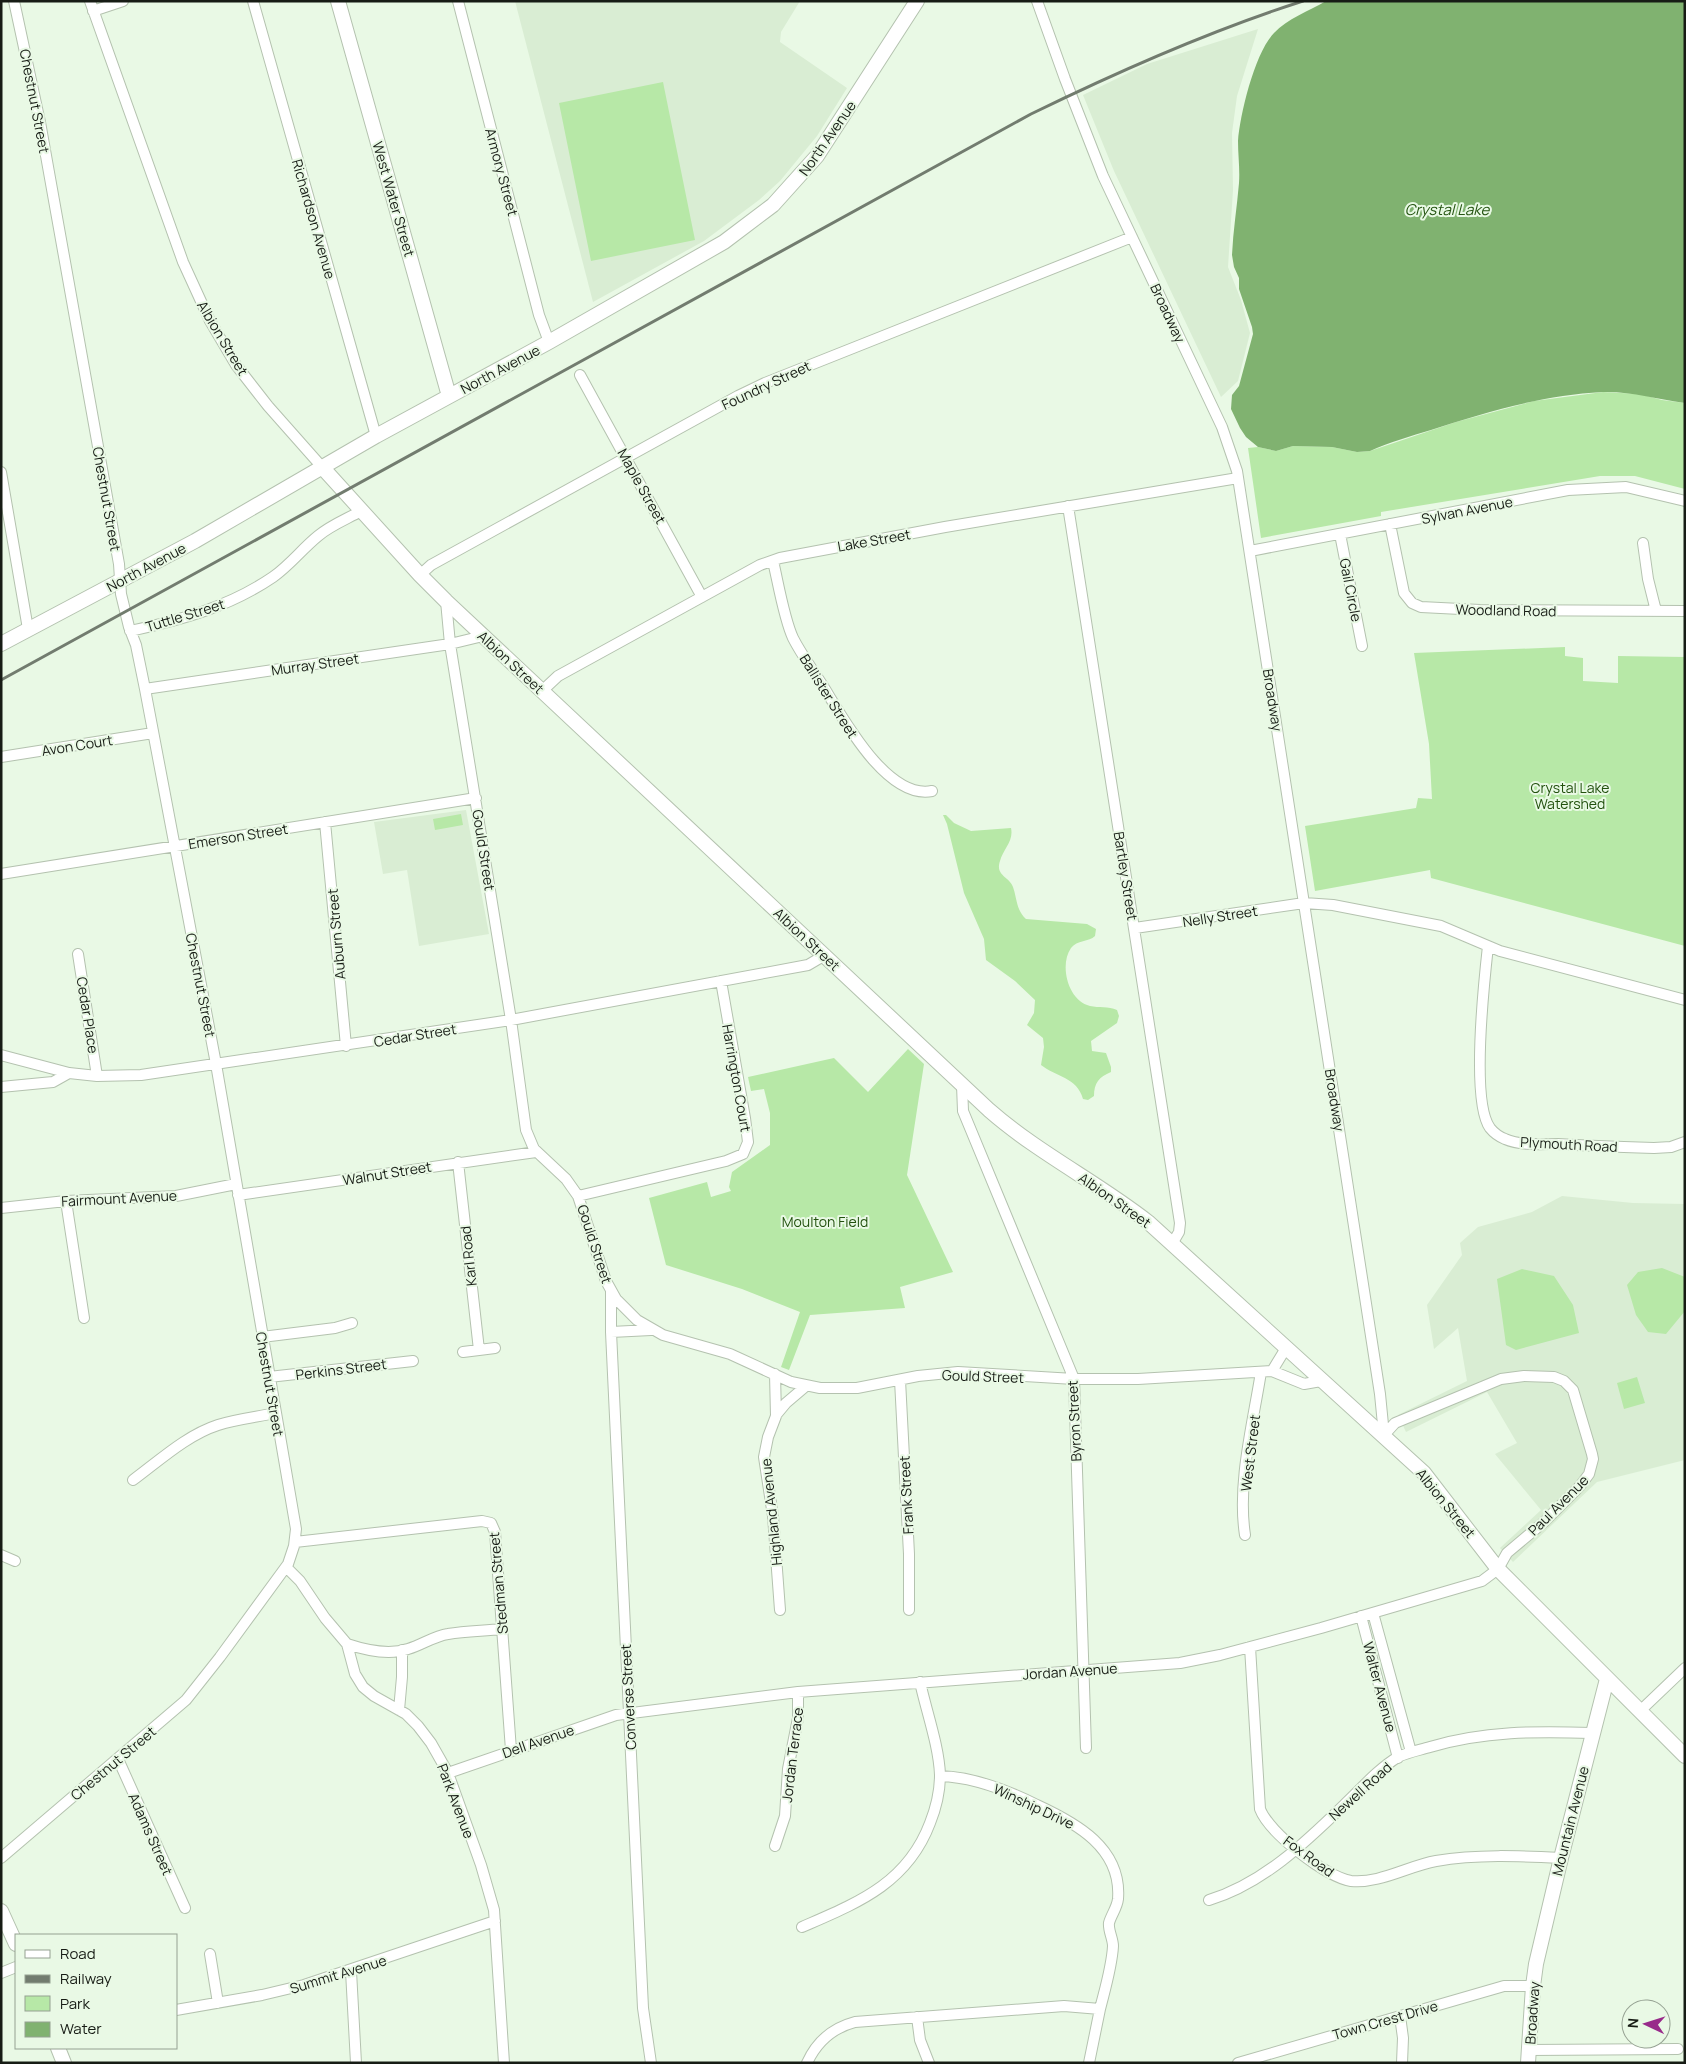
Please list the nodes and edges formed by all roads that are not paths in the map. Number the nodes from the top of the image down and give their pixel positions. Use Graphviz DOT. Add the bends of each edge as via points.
graph roads {
  1 [pos="14,1"];
  2 [pos="123,1"];
  3 [pos="253,1"];
  4 [pos="338,1"];
  5 [pos="458,1"];
  6 [pos="918,1"];
  7 [pos="1037,1"];
  8 [pos="91,6"];
  9 [pos="1132,237"];
  10 [pos="549,342"];
  11 [pos="580,375"];
  12 [pos="450,396"];
  13 [pos="376,436"];
  14 [pos="627,458"];
  15 [pos="322,467"];
  16 [pos="1,472"];
  17 [pos="1238,478"];
  18 [pos="1685,501"];
  19 [pos="1068,506"];
  20 [pos="362,511"];
  21 [pos="1390,524"];
  22 [pos="1340,534"];
  23 [pos="1643,543"];
  24 [pos="1250,551"];
  25 [pos="773,560"];
  26 [pos="420,575"];
  27 [pos="120,580"];
  28 [pos="702,597"];
  29 [pos="446,601"];
  30 [pos="1656,611"];
  31 [pos="1685,611"];
  32 [pos="28,629"];
  33 [pos="130,631"];
  34 [pos="483,636"];
  35 [pos="1,644"];
  36 [pos="450,644"];
  37 [pos="1362,646"];
  38 [pos="145,690"];
  39 [pos="542,691"];
  40 [pos="154,733"];
  41 [pos="1,757"];
  42 [pos="932,791"];
  43 [pos="476,798"];
  44 [pos="325,822"];
  45 [pos="175,846"];
  46 [pos="1,874"];
  47 [pos="1304,903"];
  48 [pos="1135,928"];
  49 [pos="1488,946"];
  50 [pos="78,954"];
  51 [pos="824,956"];
  52 [pos="721,981"];
  53 [pos="1685,1000"];
  54 [pos="511,1020"];
  55 [pos="346,1046"];
  56 [pos="1,1055"];
  57 [pos="216,1064"];
  58 [pos="69,1073"];
  59 [pos="97,1076"];
  60 [pos="962,1085"];
  61 [pos="1,1087"];
  62 [pos="1685,1142"];
  63 [pos="536,1152"];
  64 [pos="458,1162"];
  65 [pos="236,1184"];
  66 [pos="238,1195"];
  67 [pos="578,1196"];
  68 [pos="66,1201"];
  69 [pos="1,1208"];
  70 [pos="1172,1244"];
  71 [pos="610,1291"];
  72 [pos="84,1318"];
  73 [pos="352,1323"];
  74 [pos="652,1330"];
  75 [pos="611,1332"];
  76 [pos="262,1337"];
  77 [pos="495,1348"];
  78 [pos="1286,1348"];
  79 [pos="479,1350"];
  80 [pos="463,1352"];
  81 [pos="413,1361"];
  82 [pos="1272,1371"];
  83 [pos="1261,1372"];
  84 [pos="775,1374"];
  85 [pos="269,1378"];
  86 [pos="1074,1379"];
  87 [pos="900,1380"];
  88 [pos="1321,1381"];
  89 [pos="806,1386"];
  90 [pos="276,1413"];
  91 [pos="776,1416"];
  92 [pos="1384,1435"];
  93 [pos="133,1480"];
  94 [pos="1245,1535"];
  95 [pos="295,1542"];
  96 [pos="1,1555"];
  97 [pos="15,1561"];
  98 [pos="286,1567"];
  99 [pos="1498,1569"];
  100 [pos="780,1610"];
  101 [pos="909,1610"];
  102 [pos="1373,1613"];
  103 [pos="1361,1616"];
  104 [pos="502,1629"];
  105 [pos="347,1644"];
  106 [pos="1250,1647"];
  107 [pos="402,1650"];
  108 [pos="1685,1668"];
  109 [pos="1084,1670"];
  110 [pos="1607,1679"];
  111 [pos="920,1682"];
  112 [pos="798,1692"];
  113 [pos="399,1710"];
  114 [pos="1640,1710"];
  115 [pos="628,1714"];
  116 [pos="1592,1733"];
  117 [pos="1086,1748"];
  118 [pos="511,1750"];
  119 [pos="1411,1752"];
  120 [pos="1685,1756"];
  121 [pos="1398,1758"];
  122 [pos="118,1759"];
  123 [pos="448,1773"];
  124 [pos="940,1776"];
  125 [pos="774,1846"];
  126 [pos="1296,1850"];
  127 [pos="1,1858"];
  128 [pos="1561,1858"];
  129 [pos="1209,1900"];
  130 [pos="185,1908"];
  131 [pos="1,1911"];
  132 [pos="496,1921"];
  133 [pos="802,1927"];
  134 [pos="15,1942"];
  135 [pos="210,1954"];
  136 [pos="1536,1964"];
  137 [pos="15,1967"];
  138 [pos="351,1971"];
  139 [pos="1,1973"];
  140 [pos="1533,1986"];
  141 [pos="218,2003"];
  142 [pos="1100,2009"];
  143 [pos="178,2010"];
  144 [pos="1400,2016"];
  145 [pos="917,2017"];
  146 [pos="58,2049"];
  147 [pos="1678,2049"];
  148 [pos="1529,2056"];
  149 [pos="64,2063"];
  150 [pos="356,2063"];
  151 [pos="504,2063"];
  152 [pos="650,2063"];
  153 [pos="807,2063"];
  154 [pos="929,2063"];
  155 [pos="1089,2063"];
  156 [pos="1238,2063"];
  157 [pos="1402,2063"];
  1 -- 27 [label="street, Chestnut Street" via="42,135"];
  2 -- 8 [label="street"];
  3 -- 13 [label="street, Richardson Avenue"];
  4 -- 12 [label="main road, West Water Street"];
  5 -- 10 [label="street, Armory Street" via="539,315"];
  6 -- 10 [label="main road, North Avenue" via="817,156 773,205 724,242"];
  7 -- 9 [label="street, Broadway" via="1090,145"];
  8 -- 15 [label="street, Albion Street" via="171,229 206,313 236,365"];
  9 -- 14 [label="street, Foundry Street" via="765,383"];
  9 -- 17 [label="street, Broadway" via="1222,427"];
  10 -- 12 [label="main road, North Avenue"];
  11 -- 14 [label="street, Maple Street"];
  12 -- 13 [label="main road, North Avenue"];
  13 -- 15 [label="main road, North Avenue"];
  14 -- 26 [label="street, Foundry Street" via="431,565"];
  14 -- 28 [label="street, Maple Street"];
  15 -- 20 [label="main road, Albion Street"];
  15 -- 27 [label="main road, North Avenue" via="196,541"];
  16 -- 32 [label="street"];
  17 -- 19 [label="street, Lake Street"];
  17 -- 24 [label="street, Broadway"];
  18 -- 21 [label="street, Sylvan Avenue" via="1632,488 1586,488"];
  19 -- 25 [label="street, Lake Street"];
  19 -- 48 [label="street, Bartley Street"];
  20 -- 26 [label="main road, Albion Street"];
  20 -- 33 [label="street, Tuttle Street" via="321,534 290,564 260,586 193,616"];
  21 -- 22 [label="street, Sylvan Avenue"];
  21 -- 30 [label="street, Woodland Road" via="1404,593 1417,606 1480,610"];
  22 -- 24 [label="street, Sylvan Avenue"];
  22 -- 37 [label="street, Gail Circle"];
  23 -- 30 [label="street"];
  24 -- 47 [label="street, Broadway"];
  25 -- 28 [label="street, Lake Street"];
  25 -- 42 [label="street, Ballister Street" via="793,639 860,745 909,789"];
  26 -- 29 [label="main road, Albion Street"];
  27 -- 32 [label="main road, North Avenue"];
  27 -- 33 [label="street, Chestnut Street"];
  28 -- 39 [label="street, Lake Street" via="558,676"];
  29 -- 34 [label="main road, Albion Street"];
  29 -- 36 [label="street, Gould Street"];
  30 -- 31 [label="street, Woodland Road"];
  32 -- 35 [label="main road, North Avenue"];
  33 -- 38 [label="street, Chestnut Street"];
  34 -- 36 [label="street, Murray Street"];
  34 -- 39 [label="main road, Albion Street"];
  36 -- 38 [label="street, Murray Street"];
  36 -- 43 [label="street, Gould Street"];
  38 -- 40 [label="street, Chestnut Street"];
  39 -- 51 [label="main road, Albion Street"];
  40 -- 41 [label="street, Avon Court"];
  40 -- 45 [label="street, Chestnut Street"];
  43 -- 44 [label="street, Emerson Street"];
  43 -- 54 [label="street, Gould Street"];
  44 -- 45 [label="street, Emerson Street"];
  44 -- 55 [label="street, Auburn Street"];
  45 -- 46 [label="street, Emerson Street"];
  45 -- 57 [label="street, Chestnut Street"];
  47 -- 48 [label="street, Nelly Street"];
  47 -- 49 [label="street" via="1333,905 1434,924"];
  47 -- 92 [label="street, Broadway"];
  48 -- 70 [label="street, Bartley Street" via="1180,1223"];
  49 -- 53 [label="street"];
  49 -- 62 [label="street, Plymouth Road" via="1481,1084 1483,1111 1494,1132 1511,1141 1536,1144 1654,1148"];
  50 -- 59 [label="street, Cedar Place"];
  51 -- 52 [label="street, Cedar Street" via="808,964"];
  51 -- 60 [label="main road, Albion Street"];
  52 -- 54 [label="street, Cedar Street"];
  52 -- 67 [label="street, Harrington Court" via="745,1118 748,1142 743,1154 726,1161"];
  54 -- 55 [label="street, Cedar Street"];
  54 -- 63 [label="street, Gould Street" via="523,1116"];
  55 -- 57 [label="street, Cedar Street"];
  56 -- 58 [label="street, Cedar Street"];
  57 -- 59 [label="street, Cedar Street" via="141,1075"];
  57 -- 65 [label="street, Chestnut Street"];
  58 -- 59 [label="street, Cedar Street"];
  58 -- 61 [label="street" via="53,1082"];
  60 -- 70 [label="main road, Albion Street" via="1016,1133 1125,1206"];
  60 -- 86 [label="street, Byron Street" via="963,1111"];
  63 -- 64 [label="street, Walnut Street"];
  63 -- 67 [label="street, Gould Street"];
  64 -- 66 [label="street, Walnut Street"];
  64 -- 79 [label="street, Karl Road"];
  65 -- 66 [label="street, Chestnut Street"];
  65 -- 68 [label="street, Fairmount Avenue" via="176,1196"];
  66 -- 76 [label="street, Chestnut Street"];
  67 -- 71 [label="street, Gould Street"];
  68 -- 69 [label="street, Fairmount Avenue"];
  68 -- 72 [label="street"];
  70 -- 78 [label="main road, Albion Street"];
  71 -- 74 [label="street, Gould Street" via="628,1312"];
  71 -- 75 [label="street, Converse Street"];
  73 -- 76 [label="street"];
  74 -- 75 [label="street"];
  74 -- 84 [label="street, Gould Street" via="736,1356"];
  75 -- 115 [label="street, Converse Street"];
  76 -- 85 [label="street, Chestnut Street"];
  77 -- 79 [label="street"];
  78 -- 82 [label="street"];
  78 -- 88 [label="main road, Albion Street"];
  79 -- 80 [label="street"];
  81 -- 85 [label="street, Perkins Street"];
  82 -- 83 [label="street, Gould Street"];
  82 -- 88 [label="street, Gould Street" via="1304,1384"];
  83 -- 86 [label="street, Gould Street"];
  83 -- 94 [label="street, West Street" via="1246,1472"];
  84 -- 89 [label="street, Gould Street"];
  84 -- 91 [label="street, Highland Avenue"];
  85 -- 90 [label="street, Chestnut Street"];
  86 -- 87 [label="street, Gould Street" via="958,1372"];
  86 -- 109 [label="street, Byron Street"];
  87 -- 89 [label="street, Gould Street" via="845,1389"];
  87 -- 101 [label="street, Frank Street"];
  88 -- 92 [label="main road, Albion Street"];
  89 -- 91 [label="street, Highland Avenue" via="786,1402"];
  90 -- 93 [label="street" via="223,1423 204,1431"];
  90 -- 95 [label="street, Chestnut Street" via="294,1516"];
  91 -- 100 [label="street, Highland Avenue" via="764,1457"];
  92 -- 99 [label="main road, Albion Street" via="1435,1486"];
  92 -- 99 [label="street, Paul Avenue" via="1396,1423 1501,1379 1549,1376 1570,1385 1593,1459 1589,1474 1544,1522 1507,1553"];
  95 -- 98 [label="street, Chestnut Street"];
  95 -- 104 [label="street, Stedman Street" via="489,1522 495,1532"];
  96 -- 97 [label="street"];
  98 -- 105 [label="street, Park Avenue"];
  98 -- 122 [label="street, Chestnut Street" via="194,1691"];
  99 -- 102 [label="street, Jordan Avenue" via="1477,1584"];
  99 -- 110 [label="main road, Albion Street"];
  102 -- 103 [label="street, Jordan Avenue"];
  102 -- 119 [label="street, Walter Avenue"];
  103 -- 106 [label="street, Jordan Avenue"];
  103 -- 121 [label="street, Walter Avenue"];
  104 -- 107 [label="street" via="447,1634"];
  104 -- 118 [label="street, Stedman Street"];
  105 -- 107 [label="street" via="366,1649"];
  105 -- 113 [label="street, Park Avenue" via="355,1674 363,1686"];
  106 -- 109 [label="street, Jordan Avenue" via="1180,1663"];
  106 -- 126 [label="street, Fox Road" via="1260,1810 1270,1825"];
  107 -- 113 [label="street"];
  108 -- 114 [label="street"];
  109 -- 111 [label="street, Jordan Avenue"];
  109 -- 117 [label="street, Byron Street"];
  110 -- 114 [label="main road, Albion Street"];
  110 -- 116 [label="main road, Mountain Avenue"];
  111 -- 112 [label="street, Jordan Avenue"];
  111 -- 124 [label="street"];
  112 -- 115 [label="street, Jordan Avenue"];
  112 -- 125 [label="street, Jordan Terrace" via="798,1718 789,1759 785,1816"];
  113 -- 123 [label="street, Park Avenue" via="423,1732"];
  114 -- 120 [label="main road, Albion Street"];
  115 -- 118 [label="street, Dell Avenue" via="610,1716"];
  115 -- 152 [label="street, Converse Street" via="643,2008"];
  116 -- 119 [label="street, Newell Road" via="1501,1734 1460,1739"];
  116 -- 128 [label="main road, Mountain Avenue"];
  118 -- 123 [label="street, Dell Avenue"];
  119 -- 121 [label="street, Newell Road"];
  121 -- 126 [label="street, Newell Road" via="1372,1778"];
  122 -- 127 [label="street, Chestnut Street"];
  122 -- 130 [label="street, Adams Street"];
  123 -- 132 [label="street, Park Avenue"];
  124 -- 133 [label="street" via="932,1819 909,1863 869,1896"];
  124 -- 142 [label="street, Winship Drive" via="990,1786 1062,1817 1097,1841 1110,1858 1116,1874 1118,1900 1109,1924 1113,1948"];
  126 -- 128 [label="street, Fox Road" via="1328,1872 1352,1881 1378,1878 1427,1863 1463,1857 1514,1855"];
  126 -- 129 [label="street, Newell Road" via="1253,1880"];
  128 -- 136 [label="main road, Mountain Avenue"];
  131 -- 134 [label="main road"];
  132 -- 138 [label="street, Summit Avenue"];
  132 -- 151 [label="street, Park Avenue"];
  135 -- 141 [label="street"];
  136 -- 140 [label="main road, Broadway"];
  137 -- 139 [label="street"];
  138 -- 141 [label="street, Summit Avenue" via="284,1990"];
  138 -- 150 [label="street"];
  140 -- 144 [label="street, Town Crest Drive" via="1504,1986"];
  140 -- 148 [label="main road, Broadway"];
  141 -- 143 [label="street, Summit Avenue"];
  142 -- 145 [label="street" via="1070,2005"];
  142 -- 155 [label="street, Winship Drive"];
  144 -- 156 [label="street, Town Crest Drive"];
  144 -- 157 [label="street"];
  145 -- 153 [label="street" via="841,2026 818,2044"];
  145 -- 154 [label="street" via="920,2040"];
  146 -- 149 [label="main road"];
  147 -- 148 [label="street"];
}
